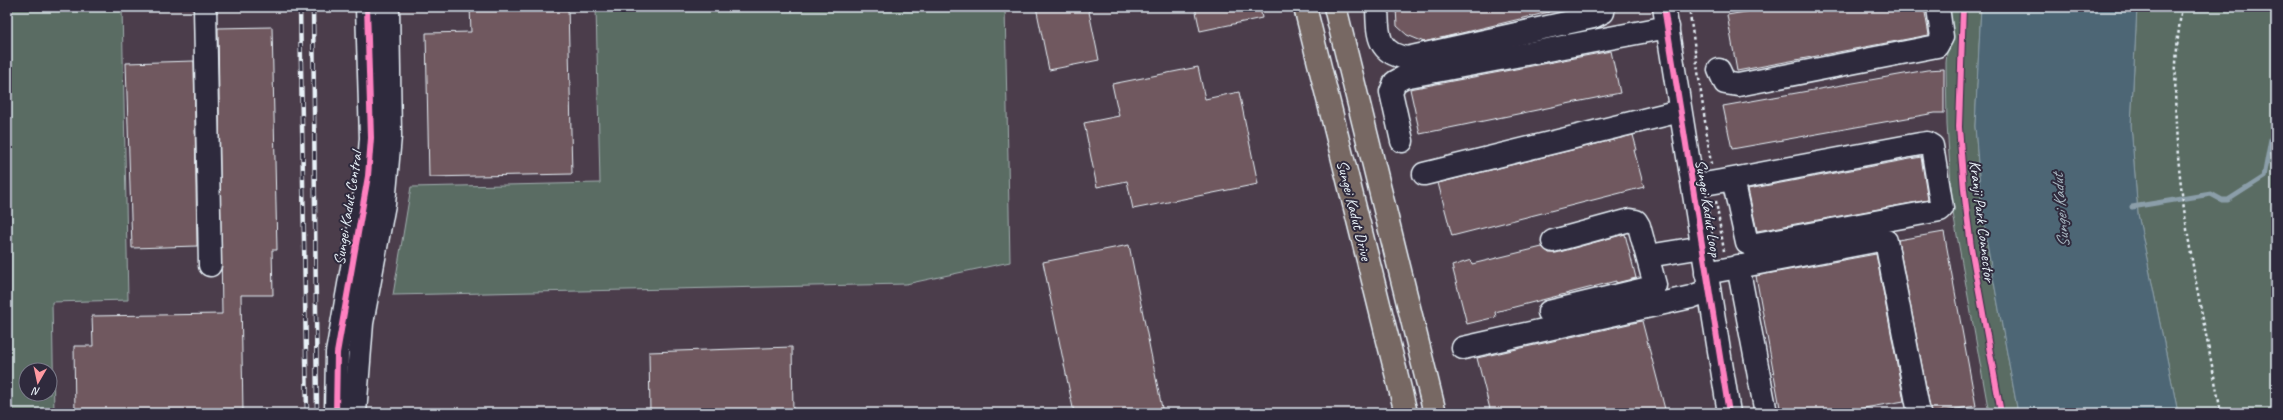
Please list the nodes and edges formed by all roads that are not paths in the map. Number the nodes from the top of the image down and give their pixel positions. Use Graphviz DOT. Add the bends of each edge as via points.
graph roads {
  1 [pos="205,7"];
  2 [pos="1305,7"];
  3 [pos="1335,7"];
  4 [pos="1377,7"];
  5 [pos="1938,7"];
  6 [pos="377,8"];
  7 [pos="1603,12"];
  8 [pos="1666,17"];
  9 [pos="1719,70"];
  10 [pos="1680,111"];
  11 [pos="1402,141"];
  12 [pos="1424,174"];
  13 [pos="1733,178"];
  14 [pos="1693,186"];
  15 [pos="1553,241"];
  16 [pos="1702,247"];
  17 [pos="1648,256"];
  18 [pos="210,265"];
  19 [pos="1738,266"];
  20 [pos="1708,281"];
  21 [pos="1549,312"];
  22 [pos="1463,348"];
  23 [pos="336,413"];
  24 [pos="355,413"];
  25 [pos="1406,413"];
  26 [pos="1435,413"];
  27 [pos="1729,413"];
  28 [pos="1766,413"];
  29 [pos="1919,413"];
  1 -- 18 [label="street"];
  2 -- 25 [label="main road, Sungei Kadut Drive"];
  3 -- 26 [label="main road, Sungei Kadut Drive"];
  4 -- 7 [label="street" via="1378,35 1384,47 1396,56 1407,58 1585,19"];
  5 -- 9 [label="street" via="1942,38 1937,46 1738,85 1725,83"];
  6 -- 23 [label="street, Sungei Kadut Central" via="368,176 337,353"];
  6 -- 24 [label="street, Sungei Kadut Central" via="390,136 384,204 362,323"];
  8 -- 10 [label="street, Sungei Kadut Loop"];
  8 -- 11 [label="street" via="1404,77 1395,82 1392,92"];
  10 -- 12 [label="street"];
  10 -- 14 [label="street, Sungei Kadut Loop"];
  13 -- 13 [label="street" via="1747,243 1751,245 1942,208 1932,146 1927,143"];
  13 -- 14 [label="street"];
  14 -- 16 [label="street, Sungei Kadut Loop"];
  15 -- 17 [label="street" via="1633,220 1640,226"];
  16 -- 17 [label="street"];
  16 -- 20 [label="street, Sungei Kadut Loop"];
  17 -- 21 [label="street" via="1654,287"];
  19 -- 20 [label="street"];
  19 -- 28 [label="street"];
  19 -- 29 [label="street" via="1886,241"];
  20 -- 22 [label="street" via="1691,297"];
  20 -- 27 [label="street, Sungei Kadut Loop"];
}
